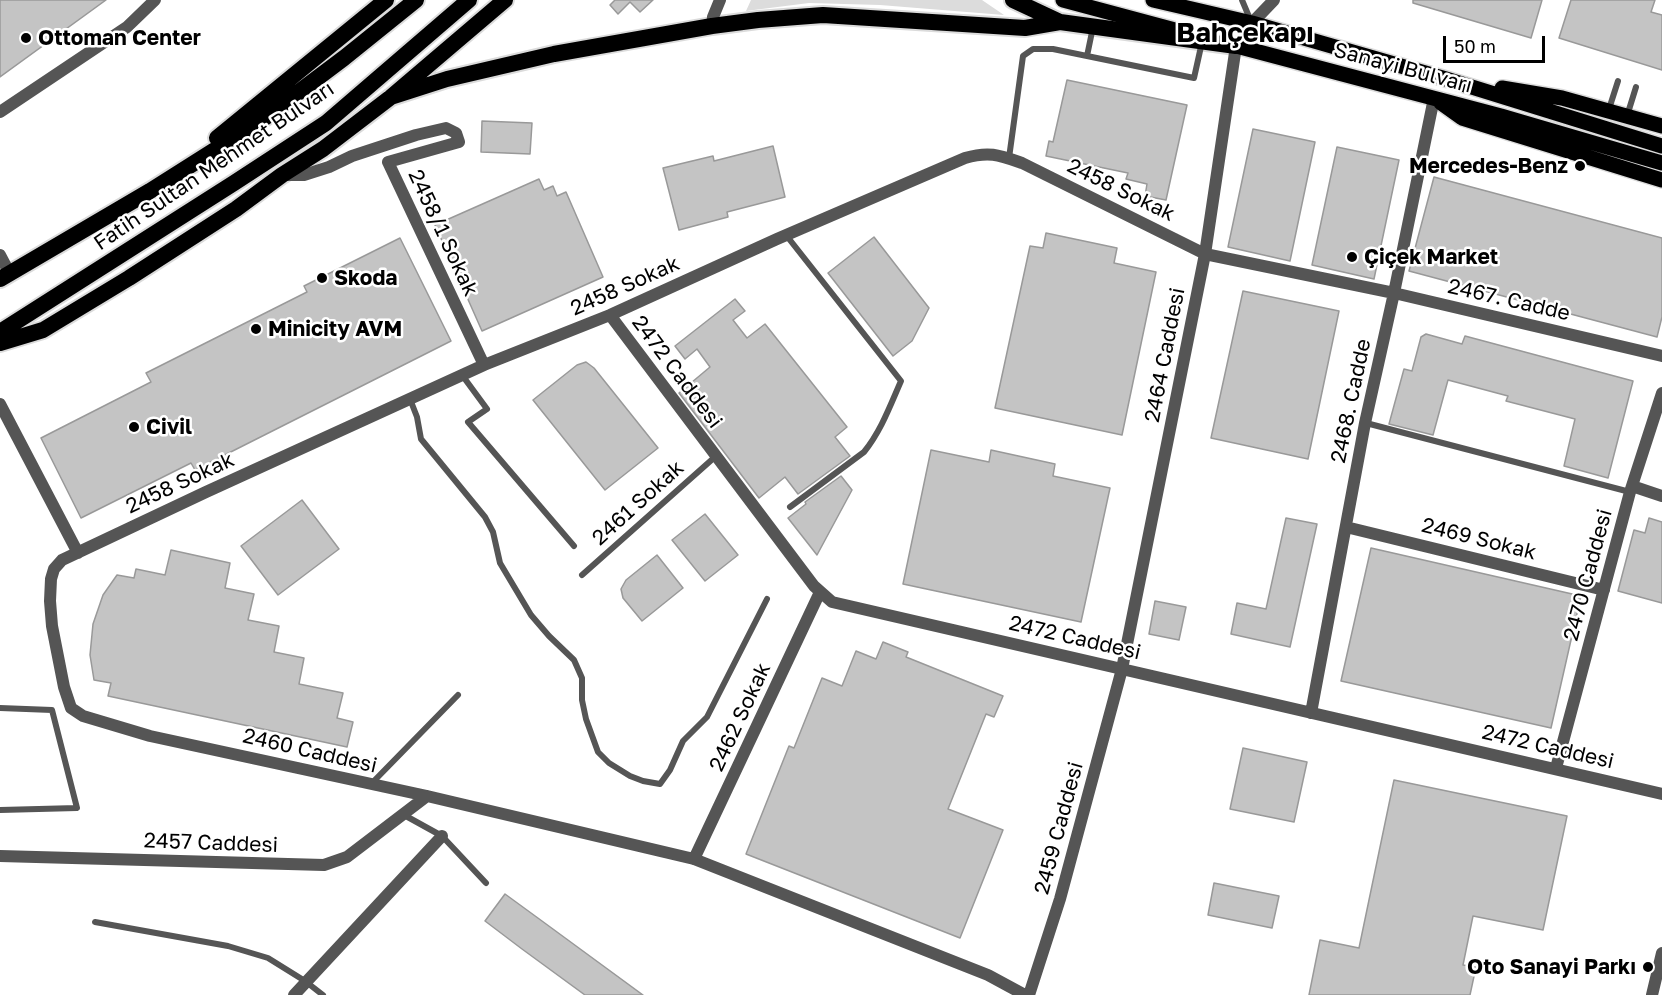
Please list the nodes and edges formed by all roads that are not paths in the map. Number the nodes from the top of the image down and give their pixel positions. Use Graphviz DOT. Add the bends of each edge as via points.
graph roads {
  1 [pos="155,0"];
  2 [pos="386,0"];
  3 [pos="416,0"];
  4 [pos="469,0"];
  5 [pos="505,0"];
  6 [pos="720,0"];
  7 [pos="1013,0"];
  8 [pos="1063,0"];
  9 [pos="1153,0"];
  10 [pos="1242,0"];
  11 [pos="1274,0"];
  12 [pos="1060,22"];
  13 [pos="1252,23"];
  14 [pos="712,26"];
  15 [pos="1094,27"];
  16 [pos="1202,41"];
  17 [pos="1236,46"];
  18 [pos="1087,56"];
  19 [pos="1446,79"];
  20 [pos="1618,81"];
  21 [pos="1636,87"];
  22 [pos="391,97"];
  23 [pos="1434,98"];
  24 [pos="1608,111"];
  25 [pos="0,112"];
  26 [pos="1627,116"];
  27 [pos="1662,126"];
  28 [pos="1662,146"];
  29 [pos="1009,159"];
  30 [pos="1662,164"];
  31 [pos="282,175"];
  32 [pos="1662,180"];
  33 [pos="234,183"];
  34 [pos="150,191"];
  35 [pos="786,235"];
  36 [pos="1205,254"];
  37 [pos="0,255"];
  38 [pos="5,277"];
  39 [pos="1394,293"];
  40 [pos="610,315"];
  41 [pos="0,332"];
  42 [pos="0,343"];
  43 [pos="1662,356"];
  44 [pos="484,365"];
  45 [pos="462,375"];
  46 [pos="1662,393"];
  47 [pos="410,399"];
  48 [pos="0,404"];
  49 [pos="1365,423"];
  50 [pos="716,456"];
  51 [pos="1631,489"];
  52 [pos="1662,496"];
  53 [pos="790,507"];
  54 [pos="1346,527"];
  55 [pos="574,546"];
  56 [pos="78,553"];
  57 [pos="62,560"];
  58 [pos="582,575"];
  59 [pos="1604,590"];
  60 [pos="820,592"];
  61 [pos="767,599"];
  62 [pos="1122,669"];
  63 [pos="458,695"];
  64 [pos="0,708"];
  65 [pos="1311,713"];
  66 [pos="1556,768"];
  67 [pos="371,785"];
  68 [pos="1662,794"];
  69 [pos="427,796"];
  70 [pos="0,810"];
  71 [pos="404,814"];
  72 [pos="442,837"];
  73 [pos="0,856"];
  74 [pos="694,859"];
  75 [pos="486,883"];
  76 [pos="95,922"];
  77 [pos="1662,953"];
  78 [pos="305,981"];
  79 [pos="294,995"];
  80 [pos="322,995"];
  81 [pos="1027,995"];
  82 [pos="1652,995"];
  1 -- 25 [label="street" via="127,27"];
  2 -- 34 [label="highway"];
  3 -- 34 [label="highway, Fatih Sultan Mehmet Bulvarı" via="259,122"];
  4 -- 33 [label="highway, Fatih Sultan Mehmet Bulvarı" via="326,123"];
  5 -- 22 [label="highway"];
  6 -- 14 [label="street"];
  7 -- 12 [label="highway"];
  8 -- 17 [label="main road, Sanayi Bulvarı"];
  9 -- 13 [label="main road, Sanayi Bulvarı"];
  10 -- 13 [label="lane"];
  11 -- 13 [label="street"];
  12 -- 14 [label="highway" via="1025,28 823,15"];
  12 -- 15 [label="highway"];
  13 -- 19 [label="main road, Sanayi Bulvarı"];
  14 -- 22 [label="highway" via="554,54 447,79"];
  15 -- 16 [label="highway"];
  15 -- 18 [label="lane"];
  16 -- 17 [label="highway"];
  16 -- 18 [label="lane" via="1194,78"];
  17 -- 23 [label="main road, Sanayi Bulvarı"];
  17 -- 36 [label="street, 2464 Caddesi"];
  18 -- 29 [label="lane" via="1053,49 1033,49 1023,56"];
  19 -- 24 [label="main road" via="1562,98"];
  19 -- 28 [label="main road, Sanayi Bulvarı"];
  20 -- 24 [label="lane"];
  21 -- 26 [label="lane"];
  22 -- 31 [label="highway"];
  23 -- 30 [label="main road, Sanayi Bulvarı"];
  23 -- 32 [label="main road" via="1462,118"];
  23 -- 39 [label="street, 2468. Cadde"];
  24 -- 26 [label="main road"];
  26 -- 27 [label="main road"];
  29 -- 35 [label="street, 2458 Sokak" via="993,154 965,158"];
  29 -- 36 [label="street, 2458 Sokak"];
  31 -- 33 [label="highway"];
  31 -- 42 [label="highway" via="236,209 43,330"];
  31 -- 44 [label="street, 2458/1 Sokak" via="304,175 436,130 446,128 456,134 459,142 388,162"];
  33 -- 41 [label="highway, Fatih Sultan Mehmet Bulvarı"];
  34 -- 38 [label="highway, Fatih Sultan Mehmet Bulvarı"];
  35 -- 40 [label="street, 2458 Sokak"];
  35 -- 53 [label="lane" via="901,381 880,428 864,452"];
  36 -- 39 [label="street, 2467. Cadde"];
  36 -- 62 [label="street, 2464 Caddesi"];
  37 -- 38 [label="street"];
  39 -- 43 [label="street, 2467. Cadde"];
  39 -- 49 [label="street, 2468. Cadde"];
  40 -- 44 [label="street, 2458 Sokak"];
  40 -- 50 [label="street, 2472 Caddesi"];
  44 -- 45 [label="street, 2458 Sokak"];
  45 -- 47 [label="street, 2458 Sokak"];
  45 -- 55 [label="lane" via="487,408 468,422"];
  46 -- 51 [label="street, 2470 Caddesi"];
  47 -- 56 [label="street, 2458 Sokak"];
  47 -- 61 [label="lane" via="421,439 485,517 500,563 531,615 574,660 582,678 586,719 598,752 630,776 660,784 683,741 707,717"];
  48 -- 56 [label="street"];
  49 -- 51 [label="lane"];
  49 -- 54 [label="street, 2468. Cadde"];
  50 -- 58 [label="lane, 2461 Sokak"];
  50 -- 60 [label="street, 2472 Caddesi"];
  51 -- 52 [label="street"];
  51 -- 59 [label="street, 2470 Caddesi"];
  54 -- 59 [label="street, 2469 Sokak"];
  54 -- 65 [label="street, 2468. Cadde"];
  56 -- 57 [label="street, 2458 Sokak"];
  57 -- 67 [label="street, 2460 Caddesi" via="51,579 50,602 71,708 83,716 150,736"];
  59 -- 66 [label="street, 2470 Caddesi"];
  60 -- 62 [label="street, 2472 Caddesi" via="832,602"];
  60 -- 74 [label="street, 2462 Sokak"];
  62 -- 65 [label="street, 2472 Caddesi"];
  62 -- 81 [label="street, 2459 Caddesi" via="1060,898"];
  63 -- 67 [label="lane"];
  64 -- 70 [label="lane" via="52,710 77,808"];
  65 -- 66 [label="street, 2472 Caddesi"];
  66 -- 68 [label="street, 2472 Caddesi"];
  67 -- 69 [label="street, 2460 Caddesi"];
  69 -- 71 [label="street, 2457 Caddesi"];
  69 -- 74 [label="street, 2460 Caddesi"];
  71 -- 72 [label="lane"];
  71 -- 73 [label="street, 2457 Caddesi" via="347,857 324,865"];
  72 -- 75 [label="lane"];
  72 -- 78 [label="street"];
  74 -- 81 [label="street, 2460 Caddesi" via="988,975"];
  76 -- 78 [label="lane" via="228,946 268,958"];
  77 -- 82 [label="street"];
  78 -- 79 [label="street"];
  78 -- 80 [label="lane"];
}
